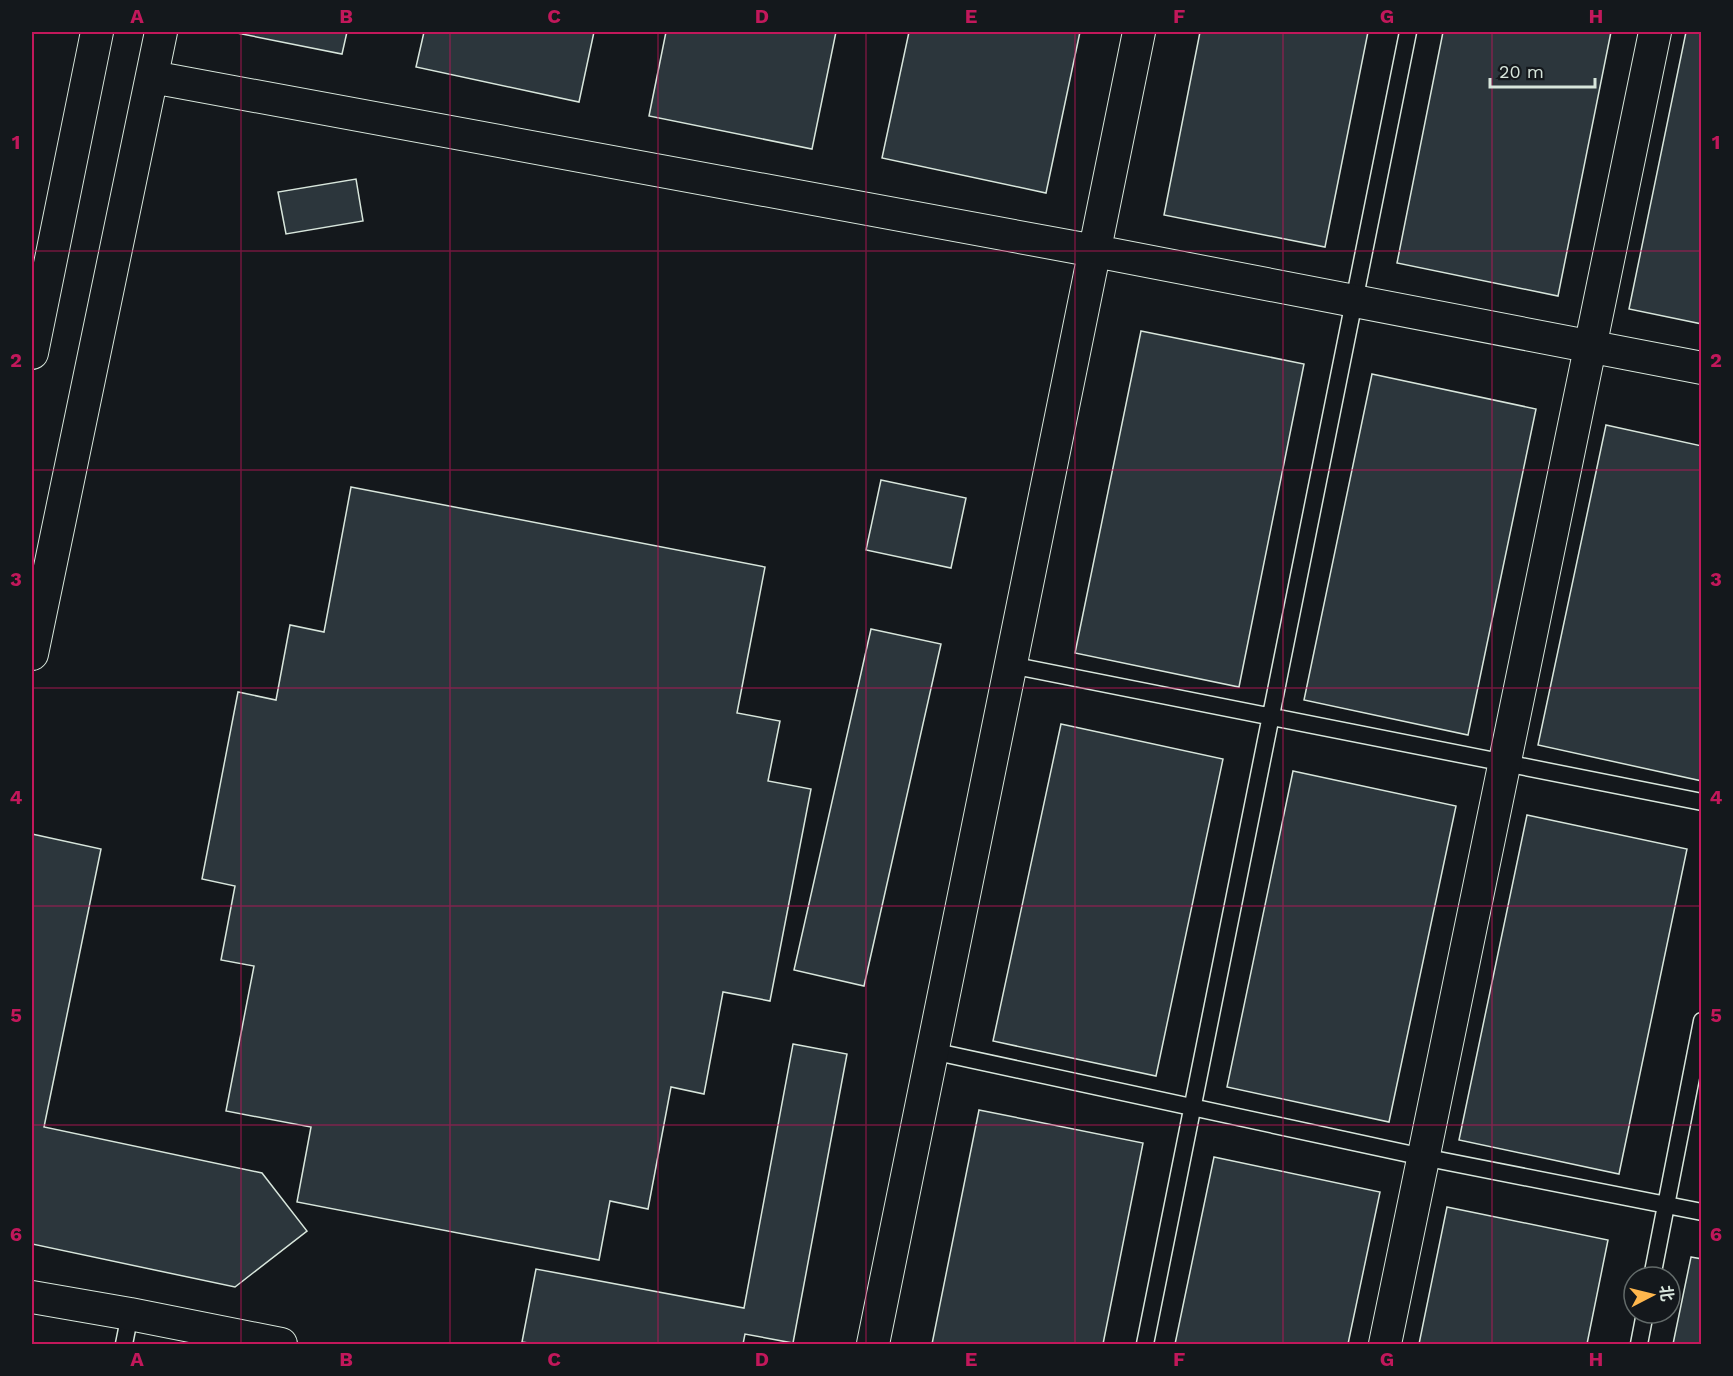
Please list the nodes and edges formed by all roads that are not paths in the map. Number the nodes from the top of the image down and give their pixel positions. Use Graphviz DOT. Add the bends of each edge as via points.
graph roads {
  1 [pos="97,32"];
  2 [pos="160,32"];
  3 [pos="1139,32"];
  4 [pos="1408,32"];
  5 [pos="1655,32"];
  6 [pos="152,77"];
  7 [pos="1095,251"];
  8 [pos="1355,300"];
  9 [pos="1589,346"];
  10 [pos="32,353"];
  11 [pos="1701,368"];
  12 [pos="32,654"];
  13 [pos="1010,666"];
  14 [pos="1271,717"];
  15 [pos="1504,762"];
  16 [pos="1701,802"];
  17 [pos="1701,1021"];
  18 [pos="932,1050"];
  19 [pos="1193,1107"];
  20 [pos="1423,1157"];
  21 [pos="1666,1204"];
  22 [pos="1701,1212"];
  23 [pos="1654,1265"];
  24 [pos="32,1297"];
  25 [pos="130,1314"];
  26 [pos="1643,1325"];
  27 [pos="124,1344"];
  28 [pos="281,1344"];
  29 [pos="873,1344"];
  30 [pos="1145,1344"];
  31 [pos="1385,1344"];
  32 [pos="1639,1344"];
  1 -- 10 [label="street"];
  2 -- 6 [label="street"];
  3 -- 7 [label="street"];
  4 -- 8 [label="lane"];
  5 -- 9 [label="street"];
  6 -- 7 [label="street"];
  6 -- 12 [label="street"];
  7 -- 8 [label="street"];
  7 -- 13 [label="street"];
  8 -- 9 [label="street"];
  8 -- 14 [label="lane"];
  9 -- 11 [label="street"];
  9 -- 15 [label="street"];
  13 -- 14 [label="lane"];
  13 -- 18 [label="street"];
  14 -- 15 [label="lane"];
  14 -- 19 [label="lane"];
  15 -- 16 [label="lane"];
  15 -- 20 [label="street"];
  17 -- 21 [label="lane"];
  18 -- 19 [label="lane"];
  18 -- 29 [label="street"];
  19 -- 20 [label="lane"];
  19 -- 30 [label="lane"];
  20 -- 21 [label="lane"];
  20 -- 31 [label="street"];
  21 -- 22 [label="lane"];
  21 -- 23 [label="lane"];
  24 -- 25 [label="street"];
  25 -- 27 [label="lane"];
  25 -- 28 [label="street"];
  26 -- 32 [label="lane"];
}
